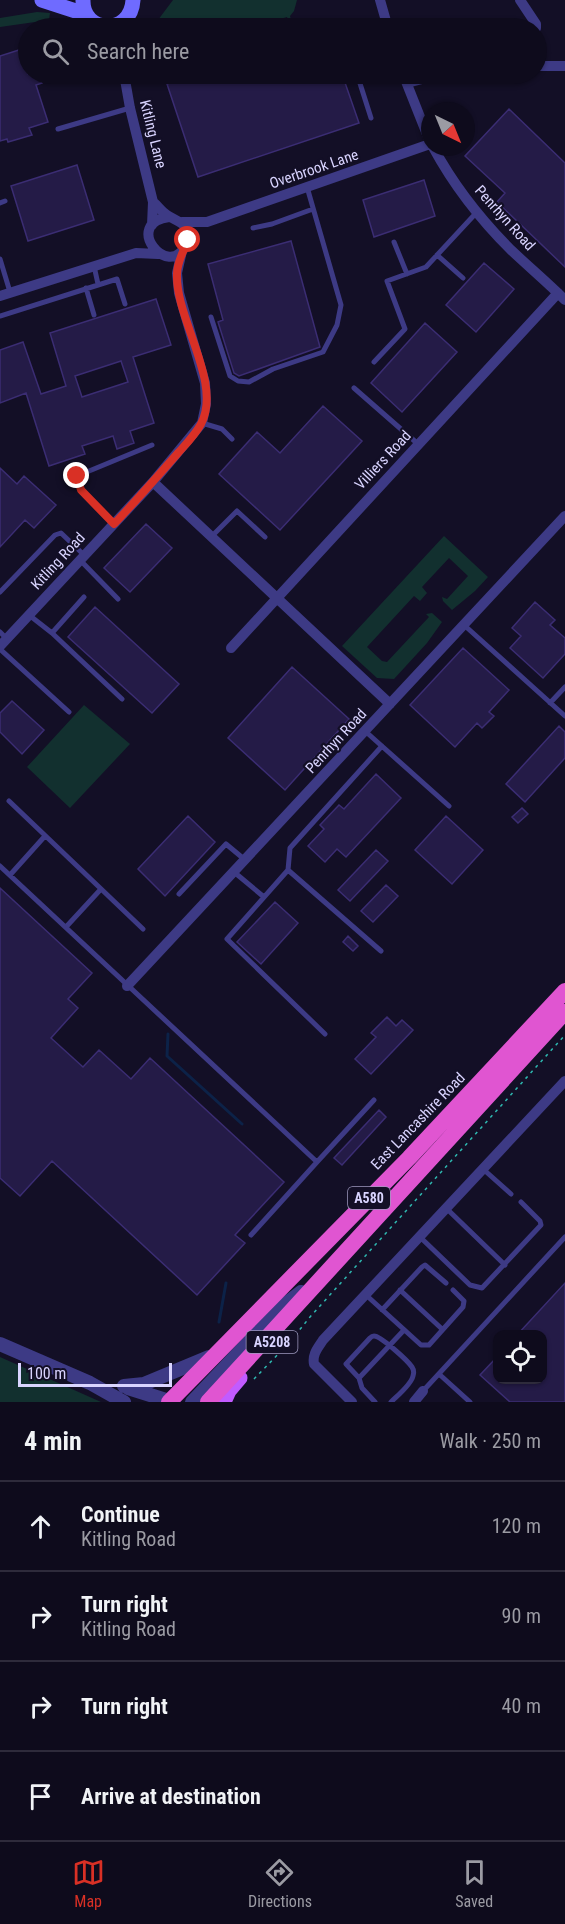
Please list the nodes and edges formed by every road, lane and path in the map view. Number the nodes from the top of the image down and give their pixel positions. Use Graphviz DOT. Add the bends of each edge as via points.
graph roads {
  1 [pos="42,0"];
  2 [pos="380,0"];
  3 [pos="520,0"];
  4 [pos="134,1"];
  5 [pos="84,7"];
  6 [pos="124,18"];
  7 [pos="385,18"];
  8 [pos="532,18"];
  9 [pos="547,66"];
  10 [pos="565,66"];
  11 [pos="126,84"];
  12 [pos="360,84"];
  13 [pos="407,84"];
  14 [pos="130,108"];
  15 [pos="371,118"];
  16 [pos="421,119"];
  17 [pos="58,129"];
  18 [pos="421,147"];
  19 [pos="437,156"];
  20 [pos="307,187"];
  21 [pos="153,202"];
  22 [pos="313,209"];
  23 [pos="477,212"];
  24 [pos="169,217"];
  25 [pos="182,222"];
  26 [pos="207,222"];
  27 [pos="152,225"];
  28 [pos="253,228"];
  29 [pos="148,237"];
  30 [pos="188,240"];
  31 [pos="394,242"];
  32 [pos="182,251"];
  33 [pos="136,253"];
  34 [pos="161,255"];
  35 [pos="437,255"];
  36 [pos="0,259"];
  37 [pos="94,266"];
  38 [pos="177,273"];
  39 [pos="407,274"];
  40 [pos="463,278"];
  41 [pos="98,284"];
  42 [pos="86,288"];
  43 [pos="5,294"];
  44 [pos="561,297"];
  45 [pos="124,304"];
  46 [pos="94,315"];
  47 [pos="0,316"];
  48 [pos="211,317"];
  49 [pos="374,362"];
  50 [pos="354,388"];
  51 [pos="202,423"];
  52 [pos="232,439"];
  53 [pos="418,444"];
  54 [pos="152,445"];
  55 [pos="153,482"];
  56 [pos="565,516"];
  57 [pos="114,524"];
  58 [pos="212,537"];
  59 [pos="265,537"];
  60 [pos="82,558"];
  61 [pos="0,592"];
  62 [pos="84,597"];
  63 [pos="118,598"];
  64 [pos="276,598"];
  65 [pos="29,615"];
  66 [pos="464,625"];
  67 [pos="52,633"];
  68 [pos="2,642"];
  69 [pos="231,648"];
  70 [pos="565,687"];
  71 [pos="122,699"];
  72 [pos="550,703"];
  73 [pos="390,704"];
  74 [pos="69,712"];
  75 [pos="565,716"];
  76 [pos="365,731"];
  77 [pos="382,746"];
  78 [pos="9,801"];
  79 [pos="449,806"];
  80 [pos="45,836"];
  81 [pos="245,860"];
  82 [pos="0,866"];
  83 [pos="288,870"];
  84 [pos="234,872"];
  85 [pos="10,874"];
  86 [pos="101,889"];
  87 [pos="179,894"];
  88 [pos="264,897"];
  89 [pos="66,927"];
  90 [pos="143,929"];
  91 [pos="381,951"];
  92 [pos="128,986"];
  93 [pos="565,991"];
  94 [pos="565,1012"];
  95 [pos="325,1034"];
  96 [pos="565,1035"];
  97 [pos="565,1081"];
  98 [pos="374,1100"];
  99 [pos="317,1162"];
  100 [pos="483,1169"];
  101 [pos="511,1194"];
  102 [pos="521,1202"];
  103 [pos="446,1208"];
  104 [pos="250,1235"];
  105 [pos="420,1237"];
  106 [pos="565,1237"];
  107 [pos="505,1265"];
  108 [pos="318,1281"];
  109 [pos="446,1283"];
  110 [pos="400,1290"];
  111 [pos="453,1290"];
  112 [pos="366,1295"];
  113 [pos="382,1310"];
  114 [pos="442,1329"];
  115 [pos="404,1330"];
  116 [pos="0,1344"];
  117 [pos="389,1346"];
  118 [pos="216,1354"];
  119 [pos="439,1374"];
  120 [pos="359,1378"];
  121 [pos="90,1383"];
  122 [pos="124,1386"];
  123 [pos="247,1386"];
  124 [pos="423,1391"];
  125 [pos="114,1399"];
  126 [pos="124,1402"];
  127 [pos="170,1402"];
  128 [pos="192,1402"];
  129 [pos="208,1402"];
  130 [pos="224,1402"];
  131 [pos="351,1402"];
  132 [pos="375,1402"];
  133 [pos="390,1402"];
  134 [pos="414,1402"];
  135 [pos="470,1402"];
  1 -- 5 [label="main road"];
  2 -- 7 [label="street"];
  3 -- 8 [label="street"];
  4 -- 6 [label="main road" via="132,11"];
  9 -- 10 [label="street"];
  11 -- 14 [label="street, Kitling Lane"];
  12 -- 15 [label="lane"];
  13 -- 16 [label="street, Penrhyn Road"];
  14 -- 17 [label="lane"];
  14 -- 21 [label="street, Kitling Lane"];
  18 -- 20 [label="street, Overbrook Lane"];
  19 -- 23 [label="street, Penrhyn Road"];
  20 -- 22 [label="lane"];
  20 -- 26 [label="street, Overbrook Lane"];
  21 -- 24 [label="street"];
  21 -- 27 [label="street, Kitling Lane"];
  22 -- 28 [label="lane"];
  22 -- 48 [label="lane" via="341,305 337,325 323,352 273,369 249,382 238,381 230,376"];
  23 -- 35 [label="lane"];
  23 -- 44 [label="street, Penrhyn Road"];
  24 -- 25 [label="street"];
  24 -- 27 [label="street"];
  25 -- 26 [label="street, Overbrook Lane"];
  25 -- 30 [label="street"];
  26 -- 30 [label="street, Overbrook Lane"];
  27 -- 29 [label="street"];
  29 -- 33 [label="street"];
  29 -- 34 [label="street"];
  30 -- 32 [label="street"];
  31 -- 39 [label="lane"];
  32 -- 34 [label="street"];
  32 -- 38 [label="street"];
  33 -- 34 [label="street"];
  33 -- 37 [label="street"];
  34 -- 38 [label="street"];
  35 -- 39 [label="lane" via="426,267"];
  35 -- 40 [label="lane"];
  36 -- 43 [label="lane"];
  37 -- 41 [label="lane"];
  37 -- 43 [label="street"];
  38 -- 51 [label="street" via="179,293 205,382"];
  39 -- 49 [label="lane" via="387,281 405,328"];
  41 -- 42 [label="lane"];
  41 -- 45 [label="lane" via="117,279"];
  42 -- 46 [label="lane"];
  42 -- 47 [label="lane"];
  44 -- 53 [label="street, Villiers Road"];
  50 -- 53 [label="lane"];
  51 -- 52 [label="lane" via="222,429"];
  51 -- 55 [label="street, Kitling Road"];
  53 -- 64 [label="street, Villiers Road"];
  54 -- 57 [label="lane" via="77,476 81,490"];
  55 -- 57 [label="street, Kitling Road"];
  55 -- 58 [label="street"];
  56 -- 66 [label="street, Penrhyn Road"];
  57 -- 60 [label="street, Kitling Road"];
  58 -- 59 [label="lane" via="237,511"];
  58 -- 64 [label="street"];
  60 -- 61 [label="lane" via="61,533 55,535"];
  60 -- 63 [label="lane"];
  60 -- 65 [label="street, Kitling Road"];
  62 -- 67 [label="lane"];
  64 -- 69 [label="street, Villiers Road"];
  64 -- 73 [label="street"];
  65 -- 67 [label="lane"];
  65 -- 68 [label="street, Kitling Road"];
  66 -- 72 [label="lane"];
  66 -- 73 [label="street, Penrhyn Road"];
  67 -- 71 [label="lane"];
  68 -- 74 [label="lane"];
  70 -- 72 [label="lane"];
  72 -- 75 [label="lane"];
  73 -- 76 [label="street, Penrhyn Road"];
  76 -- 77 [label="lane"];
  76 -- 81 [label="street, Penrhyn Road"];
  77 -- 79 [label="lane"];
  77 -- 83 [label="lane" via="290,848"];
  78 -- 80 [label="lane"];
  80 -- 85 [label="lane"];
  80 -- 86 [label="lane"];
  81 -- 84 [label="street, Penrhyn Road"];
  81 -- 87 [label="lane" via="226,844"];
  82 -- 85 [label="lane"];
  83 -- 88 [label="lane"];
  83 -- 91 [label="lane"];
  84 -- 88 [label="lane"];
  84 -- 92 [label="street, Penrhyn Road"];
  85 -- 89 [label="lane"];
  86 -- 89 [label="lane"];
  86 -- 90 [label="lane"];
  88 -- 95 [label="lane" via="227,939"];
  89 -- 92 [label="lane"];
  92 -- 99 [label="lane"];
  93 -- 118 [label="highway, East Lancashire Road / A580" via="409,1158"];
  94 -- 108 [label="highway, A580"];
  96 -- 123 [label="path"];
  97 -- 100 [label="street"];
  98 -- 99 [label="lane"];
  99 -- 104 [label="lane"];
  100 -- 101 [label="lane"];
  100 -- 103 [label="street"];
  102 -- 107 [label="lane" via="541,1225"];
  103 -- 105 [label="street"];
  103 -- 107 [label="lane"];
  105 -- 107 [label="lane" via="476,1288 489,1283"];
  105 -- 112 [label="street"];
  106 -- 119 [label="lane"];
  108 -- 128 [label="street" via="284,1305"];
  108 -- 129 [label="highway, A580"];
  108 -- 130 [label="main road, A5208" via="308,1303 233,1385"];
  109 -- 110 [label="lane" via="425,1265"];
  110 -- 113 [label="lane"];
  110 -- 114 [label="lane"];
  111 -- 114 [label="lane" via="464,1301 463,1307"];
  112 -- 113 [label="lane"];
  112 -- 131 [label="street" via="323,1340 313,1358 319,1370"];
  113 -- 115 [label="lane"];
  114 -- 115 [label="lane" via="424,1346"];
  115 -- 117 [label="lane"];
  116 -- 121 [label="street"];
  117 -- 120 [label="lane"];
  117 -- 120 [label="lane" via="374,1336 362,1346 346,1364"];
  117 -- 133 [label="lane" via="414,1373"];
  118 -- 122 [label="street" via="144,1384"];
  118 -- 127 [label="highway, East Lancashire Road / A580"];
  119 -- 124 [label="lane"];
  119 -- 135 [label="lane"];
  120 -- 132 [label="lane" via="362,1388"];
  121 -- 122 [label="street"];
  121 -- 125 [label="street"];
  122 -- 127 [label="street"];
  124 -- 134 [label="street"];
  125 -- 126 [label="street"];
}
